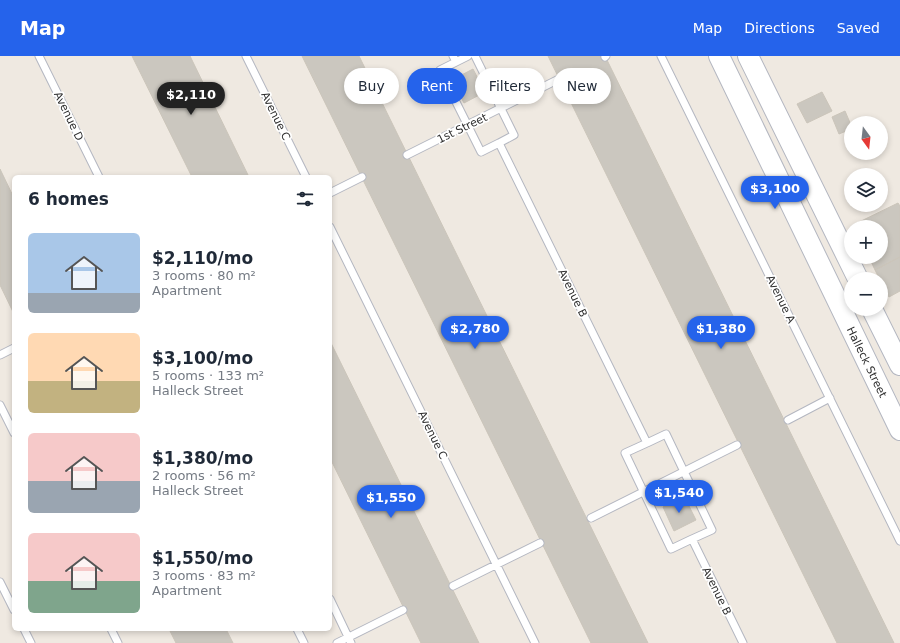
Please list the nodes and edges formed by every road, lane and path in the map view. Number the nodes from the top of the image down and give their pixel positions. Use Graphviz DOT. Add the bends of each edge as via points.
graph roads {
  1 [pos="39,56"];
  2 [pos="246,56"];
  3 [pos="468,56"];
  4 [pos="475,56"];
  5 [pos="661,56"];
  6 [pos="719,56"];
  7 [pos="748,56"];
  8 [pos="454,59"];
  9 [pos="553,82"];
  10 [pos="501,108"];
  11 [pos="467,125"];
  12 [pos="499,143"];
  13 [pos="407,155"];
  14 [pos="97,175"];
  15 [pos="305,175"];
  16 [pos="362,177"];
  17 [pos="332,192"];
  18 [pos="332,231"];
  19 [pos="855,272"];
  20 [pos="878,316"];
  21 [pos="893,335"];
  22 [pos="12,349"];
  23 [pos="861,350"];
  24 [pos="0,355"];
  25 [pos="900,365"];
  26 [pos="830,398"];
  27 [pos="0,405"];
  28 [pos="788,420"];
  29 [pos="12,429"];
  30 [pos="900,430"];
  31 [pos="647,443"];
  32 [pos="737,445"];
  33 [pos="684,472"];
  34 [pos="644,492"];
  35 [pos="591,518"];
  36 [pos="692,539"];
  37 [pos="900,541"];
  38 [pos="540,543"];
  39 [pos="496,564"];
  40 [pos="0,582"];
  41 [pos="453,586"];
  42 [pos="332,603"];
  43 [pos="12,606"];
  44 [pos="403,610"];
  45 [pos="25,631"];
  46 [pos="112,631"];
  47 [pos="298,631"];
  48 [pos="350,640"];
  49 [pos="31,643"];
  50 [pos="118,643"];
  51 [pos="304,643"];
  52 [pos="337,643"];
  53 [pos="535,643"];
  54 [pos="743,643"];
  1 -- 14 [label="lane, Avenue D"];
  2 -- 15 [label="lane, Avenue C"];
  3 -- 8 [label="lane"];
  4 -- 10 [label="lane"];
  5 -- 26 [label="lane, Avenue A"];
  6 -- 23 [label="main road, Halleck Street"];
  7 -- 19 [label="main road"];
  8 -- 11 [label="lane" via="440,70"];
  9 -- 10 [label="lane, 1st Street"];
  10 -- 11 [label="lane, 1st Street"];
  10 -- 12 [label="lane" via="514,135"];
  11 -- 12 [label="lane" via="480,152"];
  11 -- 13 [label="lane, 1st Street"];
  12 -- 31 [label="lane, Avenue B"];
  16 -- 17 [label="lane"];
  18 -- 39 [label="lane, Avenue C"];
  20 -- 21 [label="main road"];
  21 -- 23 [label="main road"];
  21 -- 25 [label="main road"];
  22 -- 24 [label="lane"];
  23 -- 30 [label="main road, Halleck Street"];
  26 -- 28 [label="lane"];
  26 -- 37 [label="lane, Avenue A"];
  27 -- 29 [label="lane"];
  31 -- 33 [label="lane" via="666,434"];
  31 -- 34 [label="lane" via="626,453"];
  32 -- 33 [label="lane"];
  33 -- 34 [label="lane"];
  33 -- 36 [label="lane" via="712,530"];
  34 -- 35 [label="lane"];
  34 -- 36 [label="lane" via="671,549"];
  36 -- 54 [label="lane, Avenue B"];
  38 -- 39 [label="lane"];
  39 -- 41 [label="lane"];
  39 -- 53 [label="lane, Avenue C"];
  40 -- 43 [label="lane"];
  42 -- 48 [label="lane"];
  44 -- 48 [label="lane"];
  45 -- 49 [label="lane"];
  46 -- 50 [label="lane"];
  47 -- 51 [label="lane"];
  48 -- 52 [label="lane"];
}
